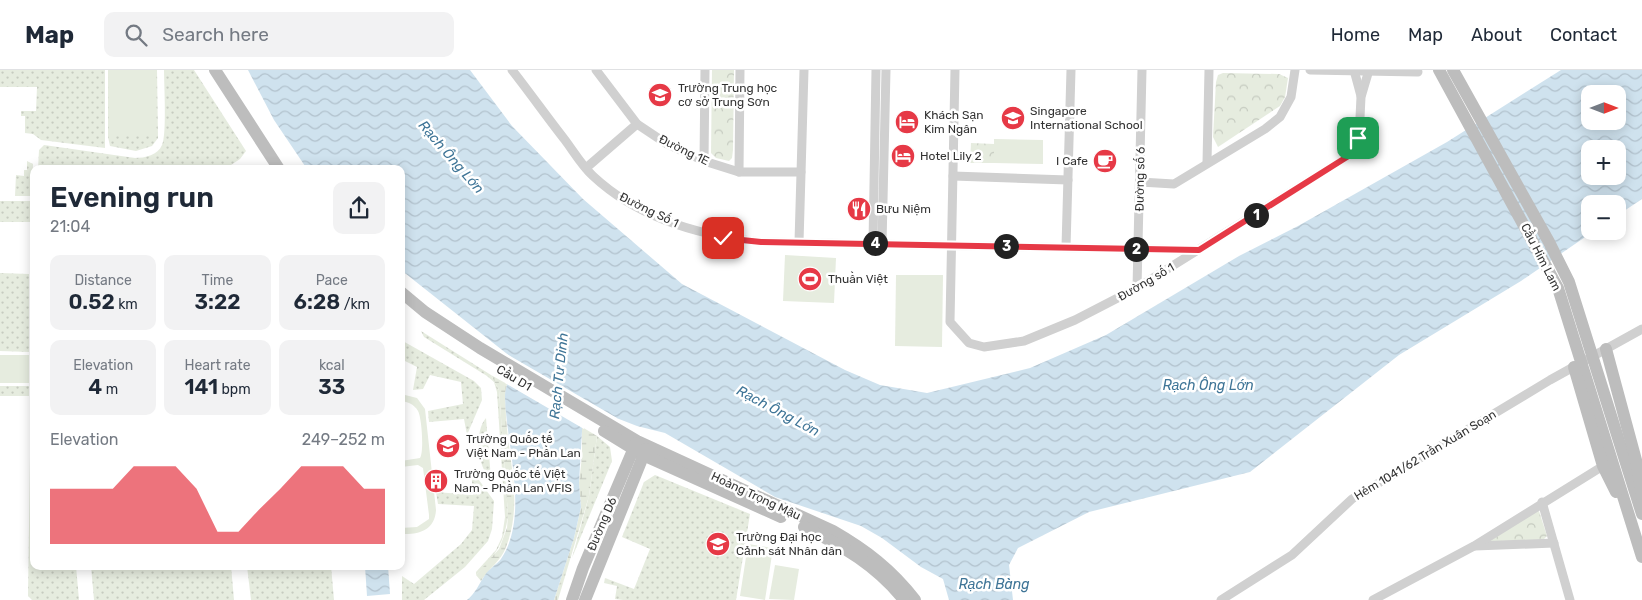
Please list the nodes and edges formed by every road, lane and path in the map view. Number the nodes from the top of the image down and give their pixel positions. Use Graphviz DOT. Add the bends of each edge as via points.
graph roads {
  1 [pos="205,70"];
  2 [pos="215,70"];
  3 [pos="512,70"];
  4 [pos="596,70"];
  5 [pos="706,70"];
  6 [pos="740,70"];
  7 [pos="804,70"];
  8 [pos="876,70"];
  9 [pos="886,70"];
  10 [pos="956,70"];
  11 [pos="1071,70"];
  12 [pos="1142,70"];
  13 [pos="1209,70"];
  14 [pos="1295,70"];
  15 [pos="1310,70"];
  16 [pos="1354,70"];
  17 [pos="1369,70"];
  18 [pos="1439,70"];
  19 [pos="1454,70"];
  20 [pos="1418,72"];
  21 [pos="1361,97"];
  22 [pos="637,124"];
  23 [pos="704,161"];
  24 [pos="1207,163"];
  25 [pos="267,165"];
  26 [pos="277,165"];
  27 [pos="586,168"];
  28 [pos="739,172"];
  29 [pos="801,172"];
  30 [pos="953,176"];
  31 [pos="1068,180"];
  32 [pos="1140,182"];
  33 [pos="799,242"];
  34 [pos="877,243"];
  35 [pos="951,245"];
  36 [pos="1066,247"];
  37 [pos="1138,249"];
  38 [pos="1199,250"];
  39 [pos="1137,288"];
  40 [pos="405,296"];
  41 [pos="405,305"];
  42 [pos="423,315"];
  43 [pos="1642,329"];
  44 [pos="1606,349"];
  45 [pos="1574,367"];
  46 [pos="607,428"];
  47 [pos="640,448"];
  48 [pos="1612,459"];
  49 [pos="1642,496"];
  50 [pos="1542,502"];
  51 [pos="1642,514"];
  52 [pos="1554,543"];
  53 [pos="1474,546"];
  54 [pos="1642,557"];
  55 [pos="572,600"];
  56 [pos="585,600"];
  57 [pos="904,600"];
  58 [pos="915,600"];
  59 [pos="1221,600"];
  60 [pos="1373,600"];
  61 [pos="1570,600"];
  1 -- 25 [label="main road"];
  2 -- 26 [label="main road"];
  3 -- 27 [label="street, Đường Số 1"];
  4 -- 22 [label="street, Đường 1E"];
  5 -- 23 [label="street"];
  6 -- 28 [label="street"];
  7 -- 29 [label="street"];
  8 -- 34 [label="street"];
  9 -- 34 [label="street"];
  10 -- 30 [label="street, Đường số 1"];
  11 -- 31 [label="street"];
  12 -- 32 [label="street, Đường số 6"];
  13 -- 24 [label="street"];
  14 -- 24 [label="street" via="1291,97 1280,116 1265,130"];
  15 -- 16 [label="street"];
  16 -- 17 [label="street"];
  16 -- 21 [label="street"];
  17 -- 20 [label="street"];
  17 -- 21 [label="street, Đường số 1"];
  18 -- 48 [label="main road, Cầu Him Lam" via="1558,288"];
  19 -- 48 [label="main road, Cầu Him Lam" via="1569,282"];
  21 -- 38 [label="street, Đường số 1" via="1358,138 1350,155"];
  22 -- 23 [label="street, Đường 1E" via="666,144"];
  22 -- 27 [label="street"];
  23 -- 28 [label="street, Đường 1E"];
  24 -- 32 [label="street" via="1174,184"];
  27 -- 33 [label="street, Đường Số 1" via="614,193 694,230 742,240"];
  28 -- 29 [label="street, Đường 1E"];
  29 -- 33 [label="street"];
  30 -- 31 [label="street"];
  30 -- 35 [label="street, Đường số 1"];
  31 -- 36 [label="street"];
  32 -- 37 [label="street, Đường số 6"];
  33 -- 34 [label="street, Đường Số 1"];
  34 -- 35 [label="street, Đường Số 1"];
  35 -- 36 [label="street, Đường Số 1"];
  35 -- 39 [label="street, Đường số 1" via="950,322 968,343 984,347 1032,337 1075,320"];
  36 -- 37 [label="street, Đường Số 1"];
  37 -- 38 [label="street, Đường Số 1"];
  37 -- 39 [label="street, Đường số 6"];
  38 -- 39 [label="street, Đường số 1"];
  40 -- 42 [label="main road"];
  41 -- 42 [label="main road"];
  42 -- 46 [label="main road, Cầu D1"];
  43 -- 44 [label="street, Hẻm 1041/62 Trần Xuân Soạn"];
  44 -- 45 [label="street, Hẻm 1041/62 Trần Xuân Soạn"];
  44 -- 49 [label="main road" via="1636,460"];
  45 -- 48 [label="main road"];
  45 -- 59 [label="street, Hẻm 1041/62 Trần Xuân Soạn" via="1352,499 1292,555"];
  46 -- 47 [label="main road, Hoàng Trọng Mậu"];
  47 -- 55 [label="main road, Đường D6" via="583,568"];
  47 -- 56 [label="main road, Đường D6"];
  47 -- 57 [label="main road, Hoàng Trọng Mậu" via="836,543 880,574"];
  47 -- 58 [label="main road, Hoàng Trọng Mậu" via="841,536 878,560"];
  48 -- 50 [label="street"];
  48 -- 51 [label="main road"];
  48 -- 54 [label="main road"];
  50 -- 52 [label="street"];
  50 -- 53 [label="street"];
  52 -- 53 [label="street"];
  52 -- 61 [label="street"];
  53 -- 60 [label="street"];
}
